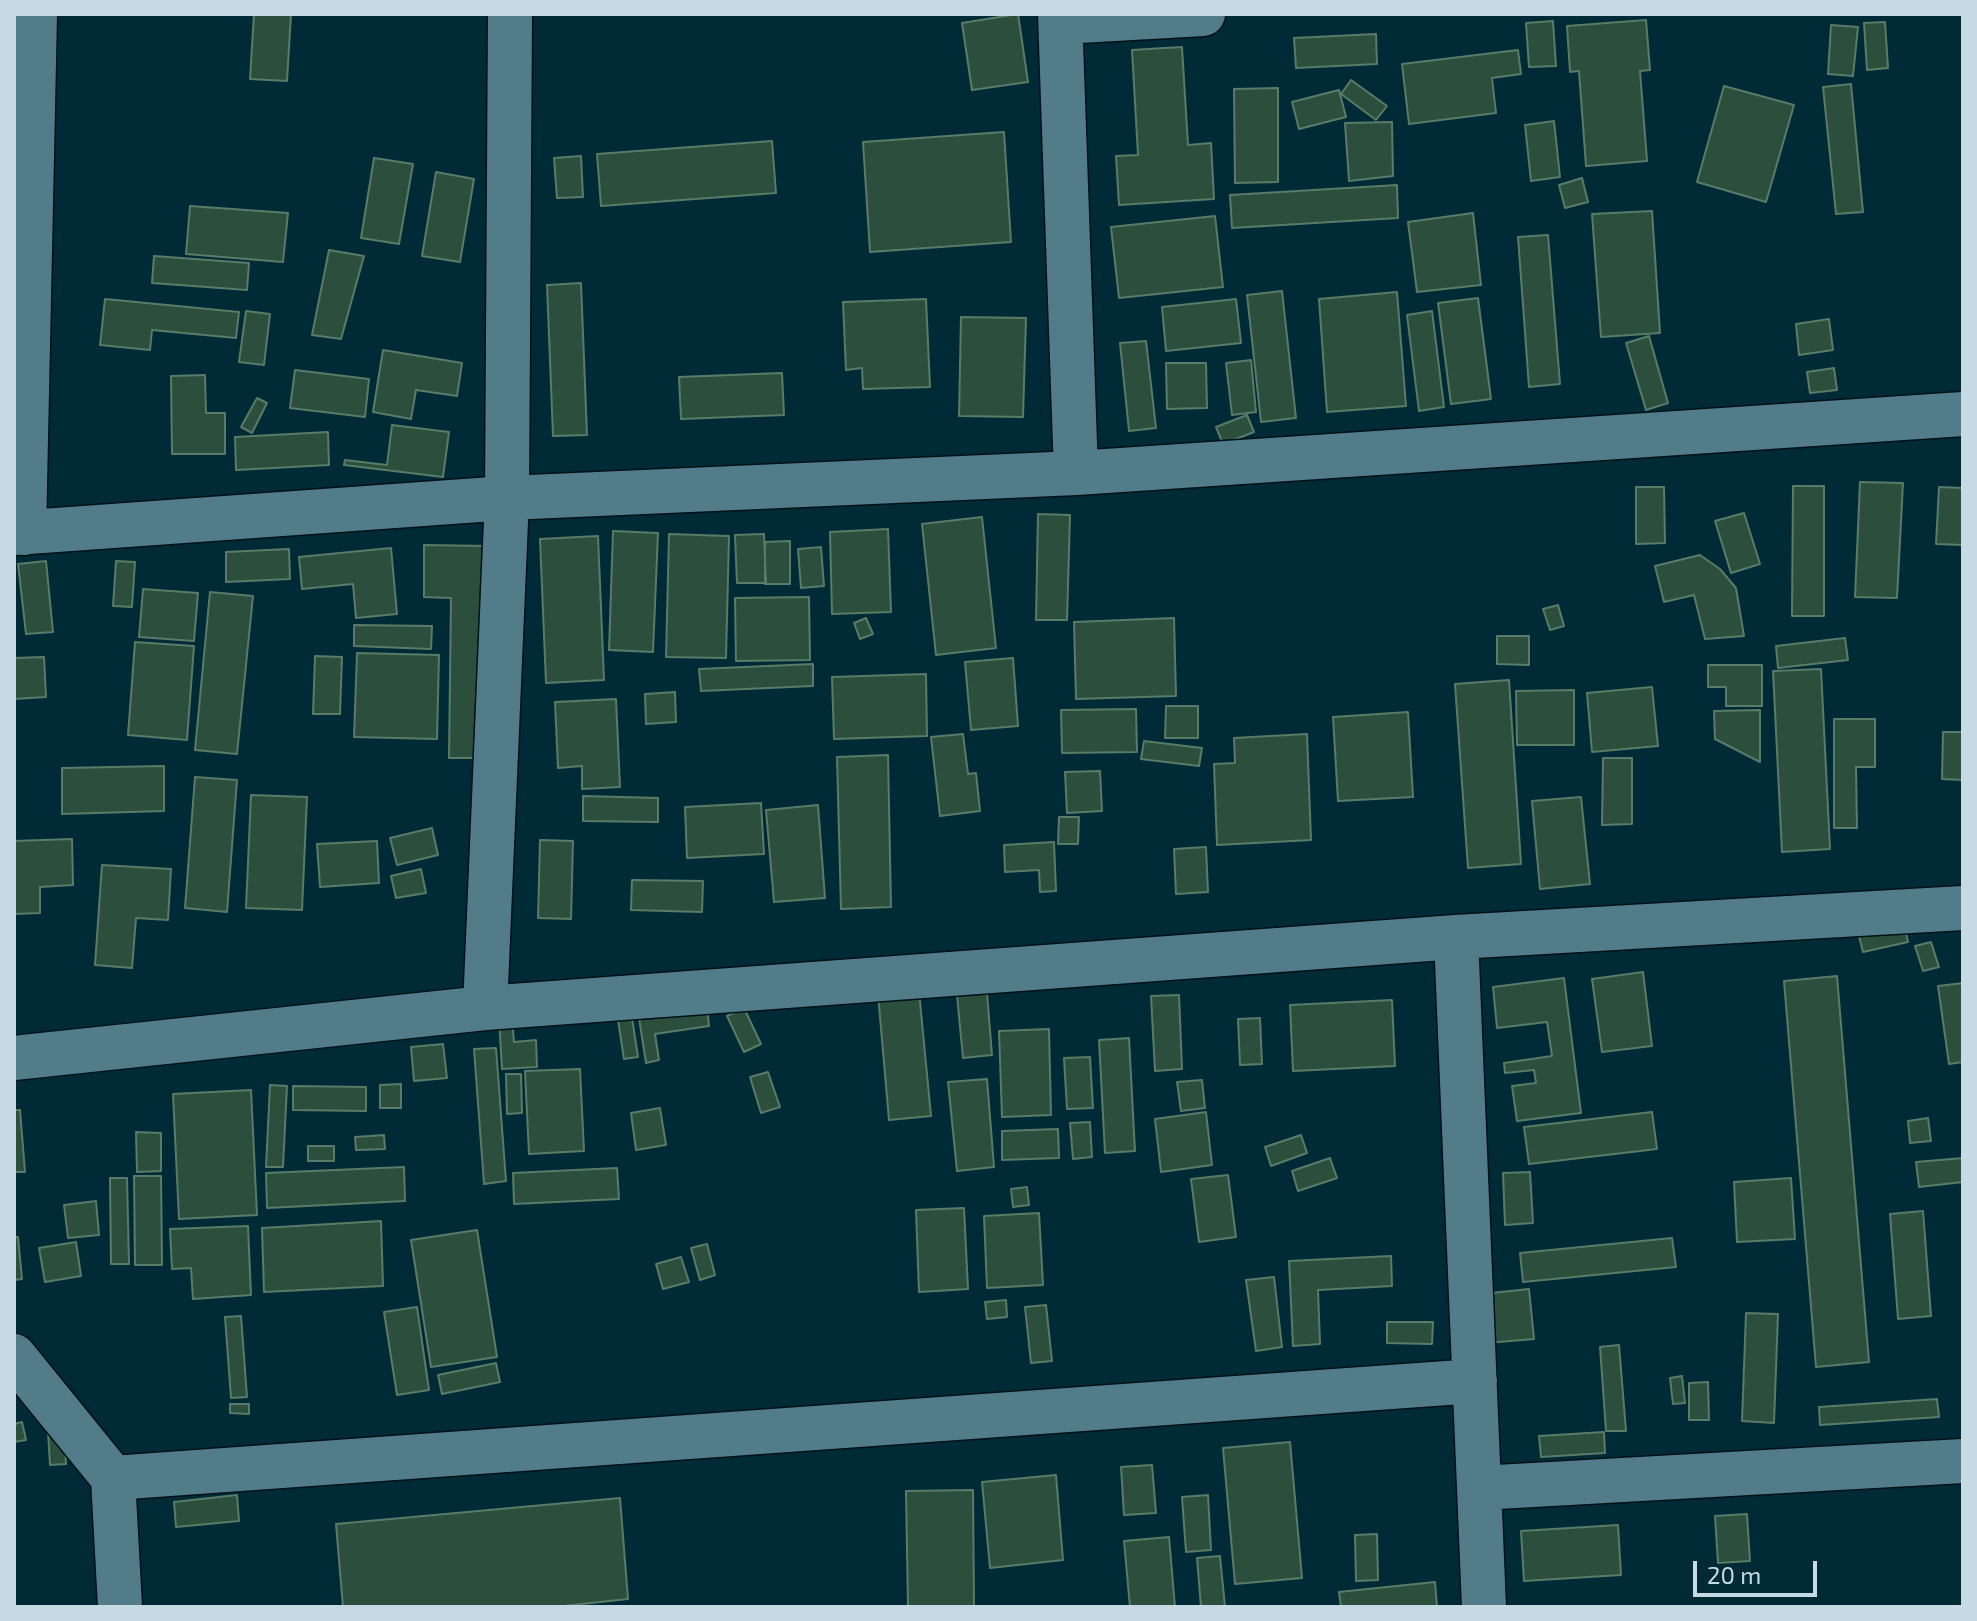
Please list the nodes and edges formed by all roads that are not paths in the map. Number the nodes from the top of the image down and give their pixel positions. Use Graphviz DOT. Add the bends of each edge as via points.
graph roads {
  1 [pos="35,14"];
  2 [pos="510,14"];
  3 [pos="1203,14"];
  4 [pos="1061,18"];
  5 [pos="23,85"];
  6 [pos="1963,414"];
  7 [pos="1076,473"];
  8 [pos="507,498"];
  9 [pos="19,533"];
  10 [pos="1963,908"];
  11 [pos="1456,937"];
  12 [pos="485,1008"];
  13 [pos="14,1058"];
  14 [pos="14,1356"];
  15 [pos="1475,1381"];
  16 [pos="1963,1461"];
  17 [pos="113,1478"];
  18 [pos="1479,1488"];
  19 [pos="120,1607"];
  20 [pos="1484,1607"];
  1 -- 5 [label="street"];
  2 -- 8 [label="street"];
  3 -- 4 [label="street"];
  4 -- 7 [label="street"];
  5 -- 9 [label="street"];
  6 -- 7 [label="street"];
  7 -- 8 [label="street"];
  8 -- 9 [label="street"];
  8 -- 12 [label="street"];
  10 -- 11 [label="street"];
  11 -- 12 [label="street"];
  11 -- 15 [label="street"];
  12 -- 13 [label="street"];
  14 -- 17 [label="street"];
  15 -- 17 [label="street"];
  15 -- 18 [label="street"];
  16 -- 18 [label="street"];
  17 -- 19 [label="street"];
  18 -- 20 [label="street"];
}
